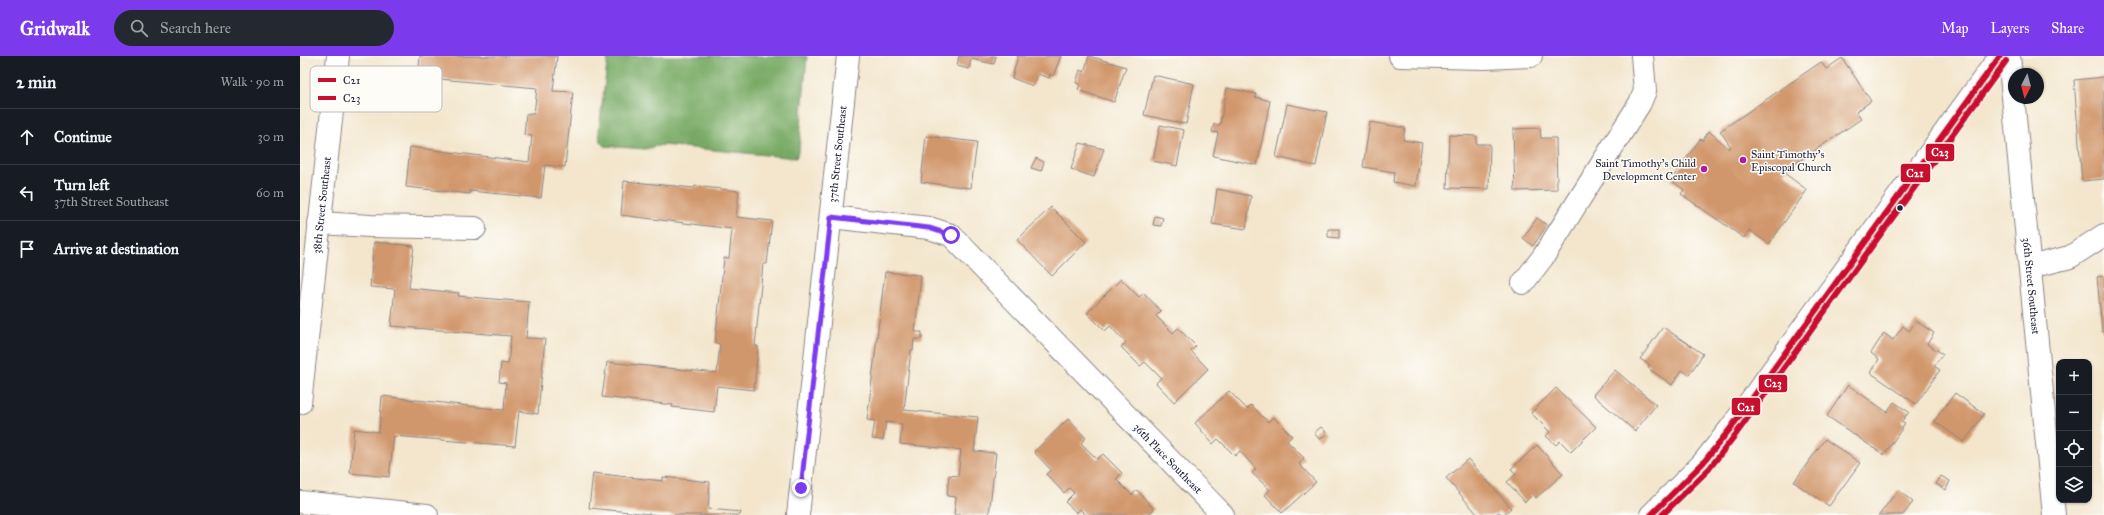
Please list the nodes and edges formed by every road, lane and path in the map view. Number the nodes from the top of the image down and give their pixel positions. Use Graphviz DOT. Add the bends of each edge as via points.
graph roads {
  1 [pos="338,56"];
  2 [pos="848,56"];
  3 [pos="1400,56"];
  4 [pos="1531,56"];
  5 [pos="1642,56"];
  6 [pos="2000,56"];
  7 [pos="2009,56"];
  8 [pos="337,66"];
  9 [pos="332,112"];
  10 [pos="831,217"];
  11 [pos="319,223"];
  12 [pos="475,228"];
  13 [pos="2104,235"];
  14 [pos="2030,267"];
  15 [pos="1524,283"];
  16 [pos="300,403"];
  17 [pos="300,502"];
  18 [pos="427,515"];
  19 [pos="798,515"];
  20 [pos="1223,515"];
  21 [pos="1651,515"];
  22 [pos="2054,515"];
  1 -- 8 [label="street, 38th Street Southeast"];
  2 -- 10 [label="street, 37th Street Southeast"];
  3 -- 4 [label="street"];
  5 -- 15 [label="street" via="1645,91 1640,103"];
  6 -- 21 [label="street" via="1730,429 1703,463"];
  7 -- 14 [label="street, 36th Street Southeast"];
  9 -- 11 [label="street, 38th Street Southeast"];
  10 -- 19 [label="street, 37th Street Southeast"];
  10 -- 20 [label="street, 36th Place Southeast" via="929,228 951,235"];
  11 -- 12 [label="street"];
  11 -- 16 [label="street, 38th Street Southeast"];
  13 -- 14 [label="street" via="2070,257"];
  14 -- 22 [label="street, 36th Street Southeast"];
  17 -- 18 [label="street"];
}
